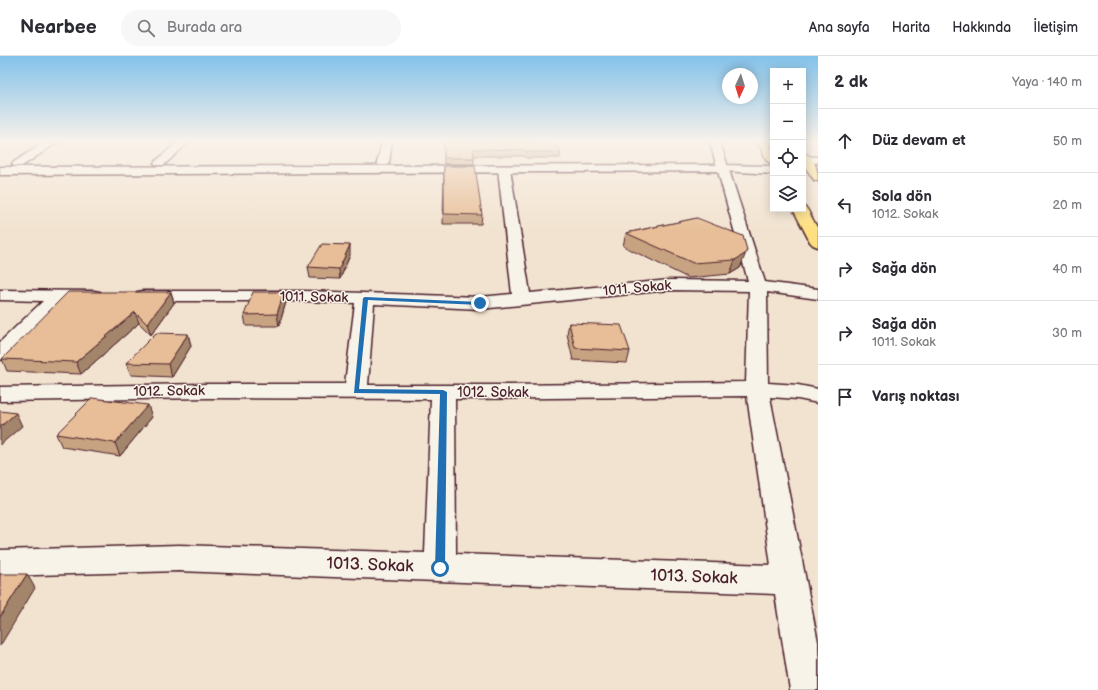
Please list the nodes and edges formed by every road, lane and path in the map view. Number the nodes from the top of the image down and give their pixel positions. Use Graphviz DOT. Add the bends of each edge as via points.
graph roads {
  1 [pos="504,172"];
  2 [pos="723,172"];
  3 [pos="802,212"];
  4 [pos="818,242"];
  5 [pos="758,286"];
  6 [pos="818,294"];
  7 [pos="0,295"];
  8 [pos="60,295"];
  9 [pos="365,298"];
  10 [pos="522,299"];
  11 [pos="0,354"];
  12 [pos="757,389"];
  13 [pos="356,391"];
  14 [pos="443,392"];
  15 [pos="0,394"];
  16 [pos="818,396"];
  17 [pos="0,563"];
  18 [pos="440,568"];
  19 [pos="789,580"];
  20 [pos="809,690"];
  1 -- 10 [label="street"];
  2 -- 5 [label="street"];
  3 -- 4 [label="highway"];
  5 -- 6 [label="street, 1011. Sokak"];
  5 -- 10 [label="street, 1011. Sokak" via="670,285"];
  5 -- 12 [label="street"];
  7 -- 8 [label="street, 1011. Sokak"];
  8 -- 9 [label="street, 1011. Sokak"];
  8 -- 11 [label="street"];
  9 -- 10 [label="street, 1011. Sokak" via="480,303"];
  9 -- 13 [label="street"];
  12 -- 14 [label="street, 1012. Sokak"];
  12 -- 16 [label="street, 1012. Sokak"];
  12 -- 19 [label="street"];
  13 -- 14 [label="street, 1012. Sokak"];
  13 -- 15 [label="street, 1012. Sokak"];
  14 -- 18 [label="street"];
  17 -- 18 [label="street, 1013. Sokak" via="179,558"];
  18 -- 19 [label="street, 1013. Sokak"];
  19 -- 20 [label="street"];
}
